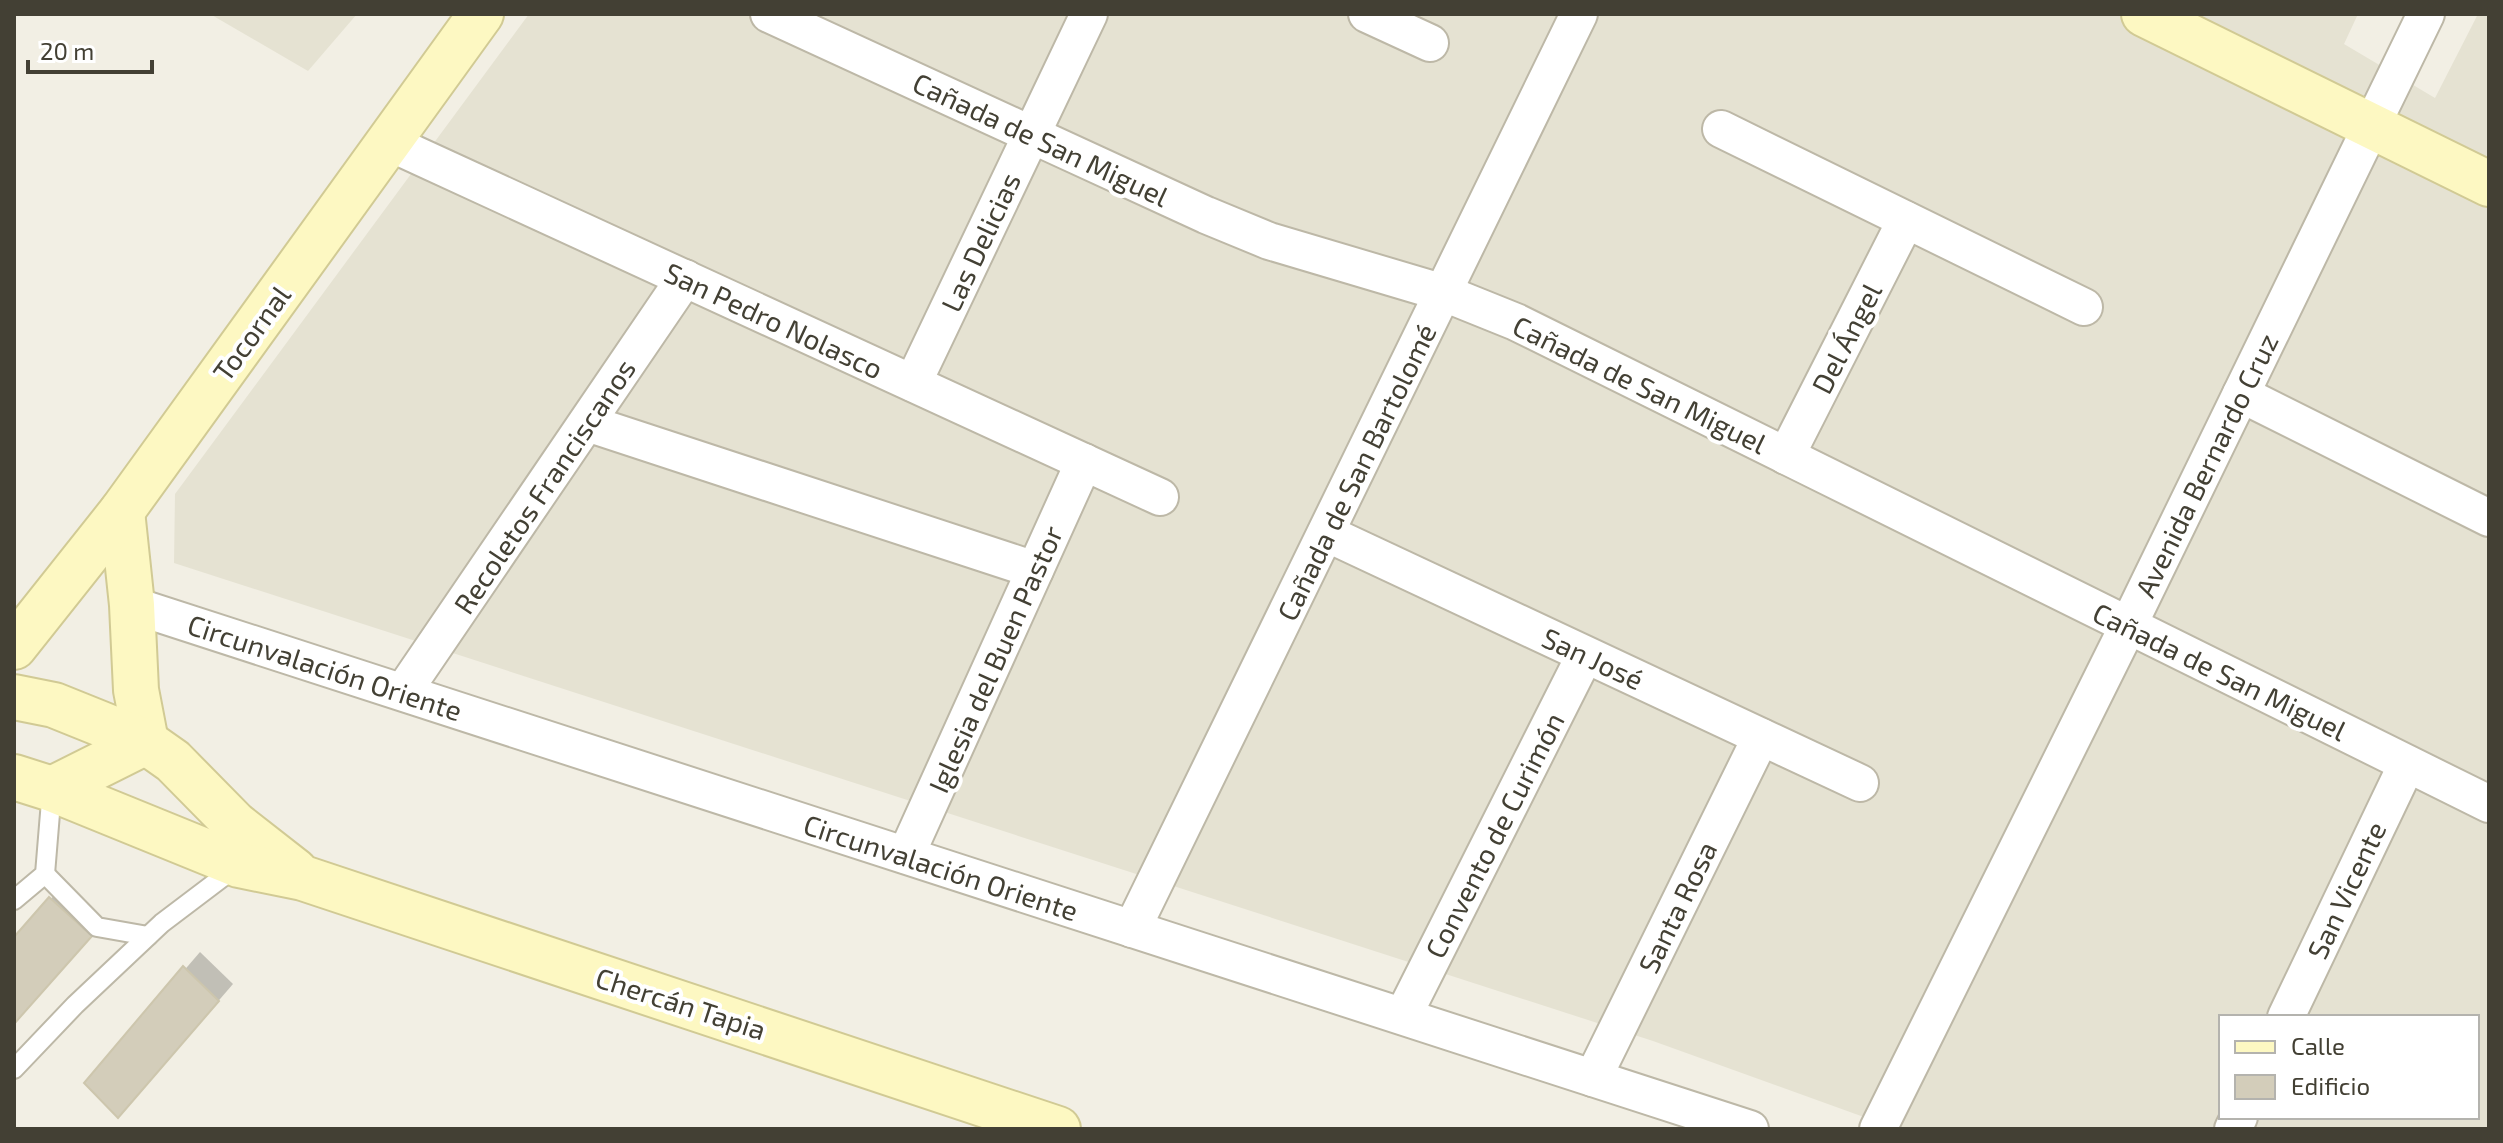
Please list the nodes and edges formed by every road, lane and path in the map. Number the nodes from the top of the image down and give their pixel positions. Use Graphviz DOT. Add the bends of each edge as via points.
graph roads {
  1 [pos="481,14"];
  2 [pos="769,14"];
  3 [pos="1089,14"];
  4 [pos="1367,14"];
  5 [pos="1579,14"];
  6 [pos="2144,14"];
  7 [pos="2426,14"];
  8 [pos="1430,43"];
  9 [pos="2371,126"];
  10 [pos="1721,129"];
  11 [pos="1031,135"];
  12 [pos="388,142"];
  13 [pos="2489,184"];
  14 [pos="1906,220"];
  15 [pos="685,278"];
  16 [pos="1444,293"];
  17 [pos="2084,307"];
  18 [pos="913,383"];
  19 [pos="2241,394"];
  20 [pos="587,423"];
  21 [pos="1786,456"];
  22 [pos="1084,462"];
  23 [pos="1160,497"];
  24 [pos="122,511"];
  25 [pos="2489,518"];
  26 [pos="1326,533"];
  27 [pos="1035,570"];
  28 [pos="132,605"];
  29 [pos="2128,626"];
  30 [pos="14,647"];
  31 [pos="1585,655"];
  32 [pos="403,692"];
  33 [pos="14,697"];
  34 [pos="1761,737"];
  35 [pos="146,742"];
  36 [pos="2407,764"];
  37 [pos="33,783"];
  38 [pos="1860,783"];
  39 [pos="2489,804"];
  40 [pos="906,855"];
  41 [pos="239,865"];
  42 [pos="45,874"];
  43 [pos="303,878"];
  44 [pos="14,900"];
  45 [pos="1132,929"];
  46 [pos="148,936"];
  47 [pos="2287,1015"];
  48 [pos="1403,1016"];
  49 [pos="14,1069"];
  50 [pos="1593,1078"];
  51 [pos="1058,1129"];
  52 [pos="1750,1129"];
  53 [pos="1878,1129"];
  1 -- 12 [label="main road, Tocornal"];
  2 -- 11 [label="street, Cañada de San Miguel"];
  3 -- 11 [label="street, Las Delicias"];
  4 -- 8 [label="street"];
  5 -- 16 [label="street, Cañada de San Bartolomé"];
  6 -- 9 [label="main road"];
  7 -- 9 [label="street, Avenida Bernardo Cruz"];
  9 -- 13 [label="main road"];
  9 -- 19 [label="street, Avenida Bernardo Cruz"];
  10 -- 14 [label="street"];
  11 -- 16 [label="street, Cañada de San Miguel" via="1269,241"];
  11 -- 18 [label="street, Las Delicias"];
  12 -- 15 [label="street, San Pedro Nolasco"];
  12 -- 24 [label="main road, Tocornal"];
  14 -- 17 [label="street"];
  14 -- 21 [label="street, Del Ángel"];
  15 -- 18 [label="street, San Pedro Nolasco"];
  15 -- 20 [label="street, Recoletos Franciscanos"];
  16 -- 21 [label="street, Cañada de San Miguel" via="1516,322"];
  16 -- 26 [label="street, Cañada de San Bartolomé"];
  18 -- 22 [label="street, San Pedro Nolasco"];
  19 -- 25 [label="street"];
  19 -- 29 [label="street, Avenida Bernardo Cruz"];
  20 -- 27 [label="street"];
  20 -- 32 [label="street, Recoletos Franciscanos"];
  21 -- 29 [label="street, Cañada de San Miguel"];
  22 -- 23 [label="street, San Pedro Nolasco"];
  22 -- 27 [label="street, Iglesia del Buen Pastor"];
  24 -- 28 [label="main road"];
  24 -- 30 [label="main road, Tocornal"];
  26 -- 31 [label="street, San José"];
  26 -- 45 [label="street, Cañada de San Bartolomé"];
  27 -- 40 [label="street, Iglesia del Buen Pastor"];
  28 -- 32 [label="street, Circunvalación Oriente"];
  28 -- 35 [label="main road" via="136,690"];
  29 -- 36 [label="street, Cañada de San Miguel"];
  29 -- 53 [label="street, Avenida Bernardo Cruz"];
  31 -- 34 [label="street, San José"];
  31 -- 48 [label="street, Convento de Curimón"];
  32 -- 40 [label="street, Circunvalación Oriente"];
  33 -- 35 [label="main road, Chercán Tapia" via="54,705"];
  34 -- 38 [label="street, San José"];
  34 -- 50 [label="street, Santa Rosa"];
  35 -- 37 [label="main road"];
  35 -- 43 [label="main road, Chercán Tapia"];
  36 -- 39 [label="street, Cañada de San Miguel"];
  36 -- 47 [label="street, San Vicente"];
  37 -- 41 [label="main road, Chercán Tapia"];
  37 -- 42 [label="lane"];
  40 -- 45 [label="street, Circunvalación Oriente"];
  41 -- 43 [label="main road, Chercán Tapia"];
  41 -- 46 [label="lane"];
  42 -- 44 [label="lane"];
  42 -- 46 [label="lane" via="97,927"];
  43 -- 51 [label="main road, Chercán Tapia"];
  45 -- 48 [label="street, Circunvalación Oriente"];
  46 -- 49 [label="lane"];
  48 -- 50 [label="street, Circunvalación Oriente"];
  50 -- 52 [label="street, Circunvalación Oriente"];
}
